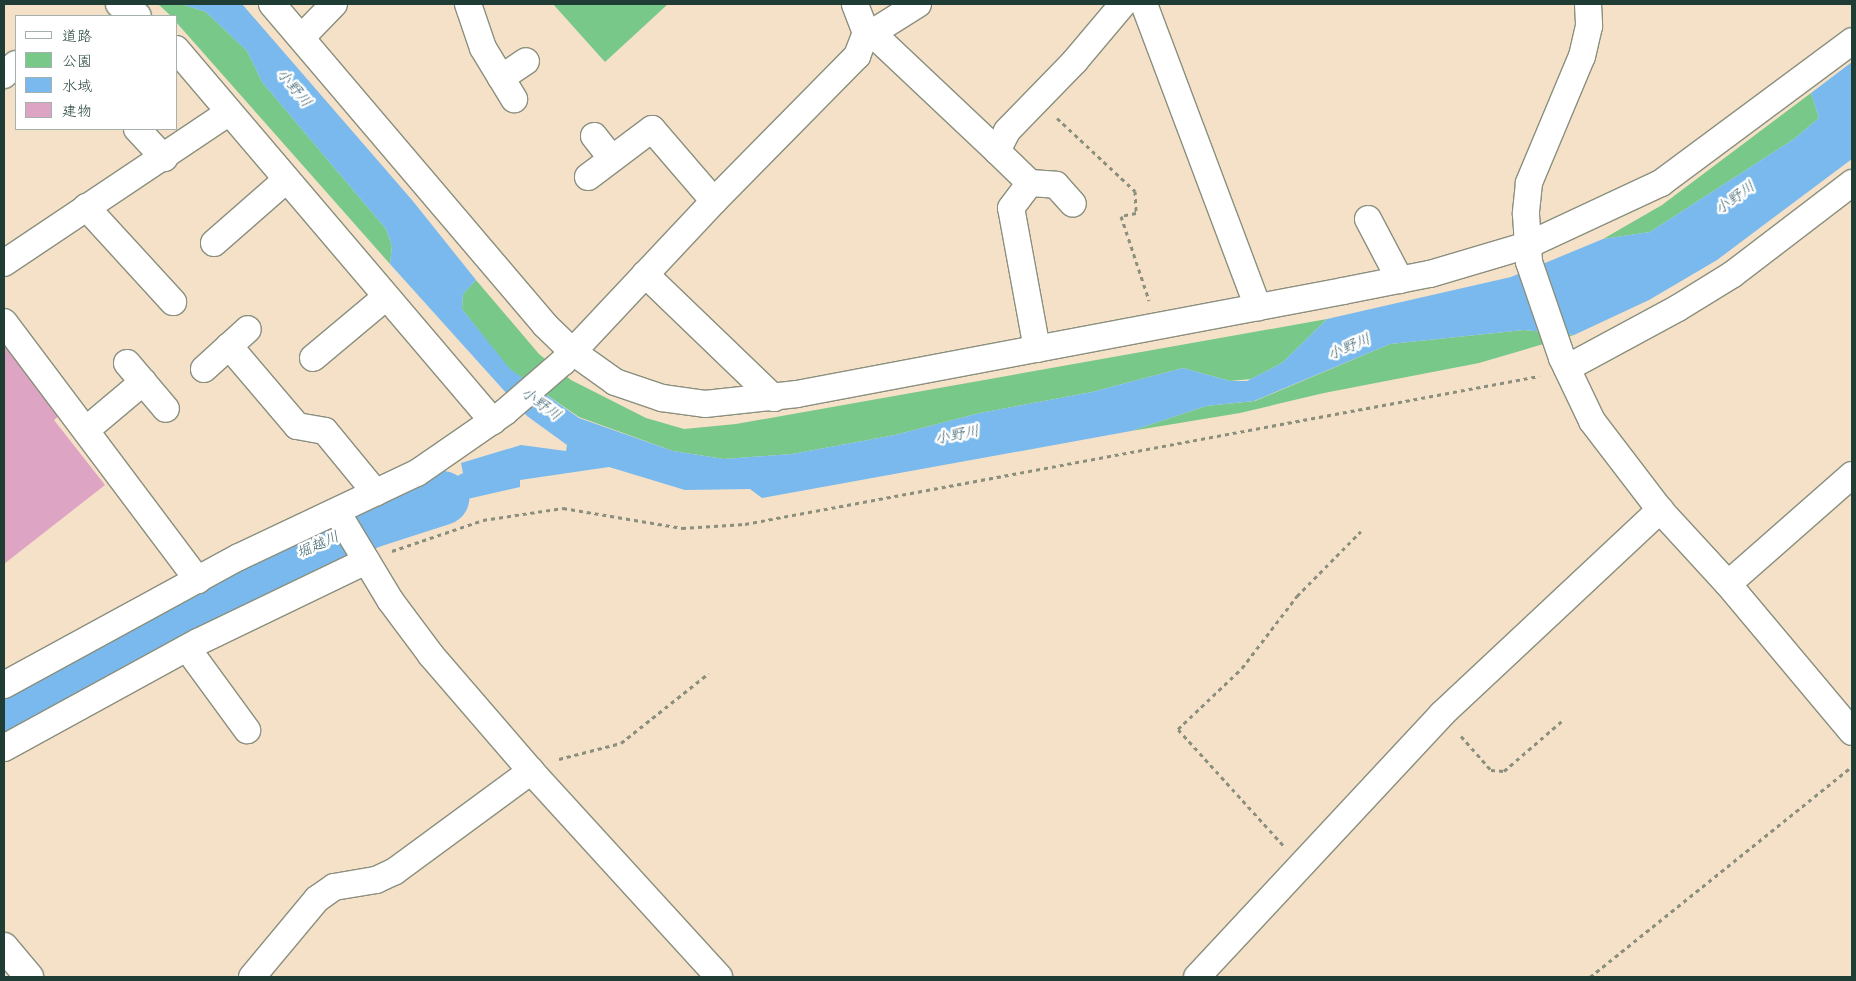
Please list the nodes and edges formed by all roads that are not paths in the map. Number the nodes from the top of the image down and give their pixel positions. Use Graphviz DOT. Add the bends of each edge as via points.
graph roads {
  1 [pos="119,4"];
  2 [pos="272,4"];
  3 [pos="334,4"];
  4 [pos="468,4"];
  5 [pos="855,4"];
  6 [pos="918,4"];
  7 [pos="1123,4"];
  8 [pos="1144,4"];
  9 [pos="1588,4"];
  10 [pos="136,15"];
  11 [pos="869,33"];
  12 [pos="302,37"];
  13 [pos="1852,42"];
  14 [pos="178,51"];
  15 [pos="526,62"];
  16 [pos="15,65"];
  17 [pos="4,75"];
  18 [pos="228,113"];
  19 [pos="138,130"];
  20 [pos="594,136"];
  21 [pos="998,150"];
  22 [pos="164,158"];
  23 [pos="612,159"];
  24 [pos="588,177"];
  25 [pos="286,180"];
  26 [pos="1030,183"];
  27 [pos="1852,183"];
  28 [pos="714,201"];
  29 [pos="1073,204"];
  30 [pos="86,207"];
  31 [pos="1368,219"];
  32 [pos="214,243"];
  33 [pos="1529,254"];
  34 [pos="4,263"];
  35 [pos="645,274"];
  36 [pos="1400,280"];
  37 [pos="386,297"];
  38 [pos="173,302"];
  39 [pos="1258,307"];
  40 [pos="4,322"];
  41 [pos="1037,349"];
  42 [pos="568,357"];
  43 [pos="313,358"];
  44 [pos="1564,363"];
  45 [pos="204,369"];
  46 [pos="774,398"];
  47 [pos="166,409"];
  48 [pos="499,417"];
  49 [pos="86,430"];
  50 [pos="1852,475"];
  51 [pos="376,493"];
  52 [pos="1660,510"];
  53 [pos="339,515"];
  54 [pos="364,558"];
  55 [pos="198,580"];
  56 [pos="1728,584"];
  57 [pos="187,648"];
  58 [pos="4,685"];
  59 [pos="247,730"];
  60 [pos="1852,732"];
  61 [pos="4,748"];
  62 [pos="531,771"];
  63 [pos="4,947"];
  64 [pos="30,977"];
  65 [pos="252,977"];
  66 [pos="719,977"];
  67 [pos="1197,977"];
  1 -- 10 [label="street"];
  2 -- 12 [label="street"];
  3 -- 12 [label="street"];
  4 -- 15 [label="street" via="483,48 508,89"];
  5 -- 11 [label="street"];
  6 -- 11 [label="street"];
  7 -- 21 [label="street" via="1007,131"];
  8 -- 39 [label="street"];
  9 -- 33 [label="street" via="1589,26 1582,56 1529,183"];
  11 -- 21 [label="street"];
  11 -- 28 [label="street" via="857,56"];
  12 -- 42 [label="street" via="545,325"];
  13 -- 33 [label="street" via="1661,183"];
  14 -- 18 [label="street"];
  16 -- 17 [label="street"];
  18 -- 22 [label="street"];
  18 -- 25 [label="street"];
  19 -- 22 [label="street"];
  20 -- 23 [label="street"];
  21 -- 26 [label="street"];
  22 -- 30 [label="street"];
  23 -- 24 [label="street"];
  23 -- 28 [label="street" via="652,129"];
  25 -- 32 [label="street"];
  25 -- 37 [label="street"];
  26 -- 29 [label="street" via="1056,185"];
  26 -- 41 [label="street" via="1011,208"];
  27 -- 44 [label="street" via="1733,274 1678,308"];
  28 -- 35 [label="street"];
  30 -- 34 [label="street"];
  30 -- 38 [label="street"];
  31 -- 36 [label="street"];
  33 -- 36 [label="street"];
  33 -- 44 [label="street"];
  35 -- 42 [label="street"];
  35 -- 46 [label="street"];
  36 -- 39 [label="street"];
  37 -- 43 [label="street"];
  37 -- 48 [label="street"];
  39 -- 41 [label="street"];
  40 -- 49 [label="street"];
  41 -- 46 [label="street"];
  42 -- 46 [label="street" via="616,382 662,398 705,404"];
  42 -- 48 [label="street"];
  44 -- 52 [label="street" via="1592,421"];
  45 -- 51 [label="street" via="239,337 297,426 325,431"];
  47 -- 49 [label="street" via="135,373"];
  48 -- 51 [label="street" via="416,473"];
  49 -- 55 [label="street"];
  50 -- 56 [label="street"];
  51 -- 53 [label="street"];
  52 -- 56 [label="street"];
  52 -- 67 [label="street" via="1442,714"];
  53 -- 54 [label="street"];
  53 -- 55 [label="street"];
  54 -- 57 [label="street"];
  54 -- 62 [label="street" via="431,655"];
  55 -- 58 [label="street"];
  56 -- 60 [label="street"];
  57 -- 59 [label="street"];
  57 -- 61 [label="street"];
  62 -- 65 [label="street" via="394,871 376,880 334,887 317,899"];
  62 -- 66 [label="street"];
  63 -- 64 [label="street"];
}
